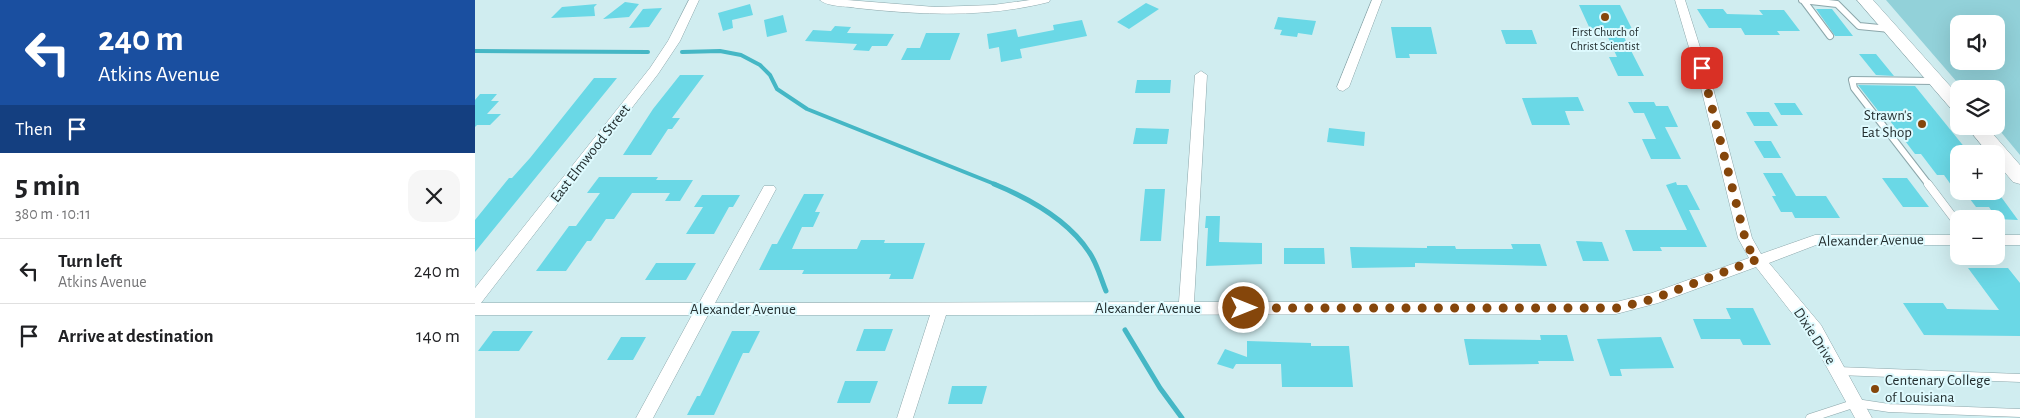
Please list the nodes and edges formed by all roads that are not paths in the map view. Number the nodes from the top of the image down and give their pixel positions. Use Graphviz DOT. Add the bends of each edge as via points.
graph roads {
  1 [pos="694,0"];
  2 [pos="825,0"];
  3 [pos="1045,0"];
  4 [pos="1377,0"];
  5 [pos="1680,0"];
  6 [pos="1803,0"];
  7 [pos="1865,0"];
  8 [pos="1891,29"];
  9 [pos="1830,36"];
  10 [pos="1201,75"];
  11 [pos="1937,81"];
  12 [pos="1343,87"];
  13 [pos="1950,96"];
  14 [pos="1983,135"];
  15 [pos="2020,177"];
  16 [pos="769,189"];
  17 [pos="1950,213"];
  18 [pos="1950,240"];
  19 [pos="2005,240"];
  20 [pos="2020,240"];
  21 [pos="1758,259"];
  22 [pos="475,299"];
  23 [pos="940,308"];
  24 [pos="1186,308"];
  25 [pos="475,309"];
  26 [pos="704,309"];
  27 [pos="1837,371"];
  28 [pos="2020,378"];
  29 [pos="1856,404"];
  30 [pos="2020,413"];
  31 [pos="644,418"];
  32 [pos="905,418"];
  33 [pos="1810,418"];
  34 [pos="1864,418"];
  1 -- 22 [label="street, East Elmwood Street" via="654,71"];
  2 -- 3 [label="street" via="900,8 980,9"];
  4 -- 12 [label="street"];
  5 -- 21 [label="street, Dixie Drive" via="1713,105 1745,238"];
  6 -- 8 [label="lane" via="1837,4 1856,26"];
  6 -- 9 [label="lane"];
  7 -- 8 [label="main road"];
  8 -- 11 [label="main road"];
  10 -- 24 [label="street"];
  11 -- 13 [label="main road"];
  11 -- 17 [label="lane" via="1852,80 1854,88"];
  14 -- 15 [label="main road"];
  16 -- 26 [label="street"];
  18 -- 21 [label="street, Alexander Avenue" via="1815,240"];
  19 -- 20 [label="street"];
  21 -- 24 [label="street, Alexander Avenue" via="1653,299 1617,308"];
  21 -- 27 [label="street, Dixie Drive" via="1808,320"];
  23 -- 24 [label="street, Alexander Avenue"];
  23 -- 26 [label="street, Alexander Avenue"];
  23 -- 32 [label="street"];
  25 -- 26 [label="street, Alexander Avenue"];
  26 -- 31 [label="street"];
  27 -- 28 [label="lane"];
  27 -- 29 [label="street, Dixie Drive"];
  29 -- 30 [label="lane"];
  29 -- 33 [label="lane"];
  29 -- 34 [label="street, Dixie Drive"];
}
